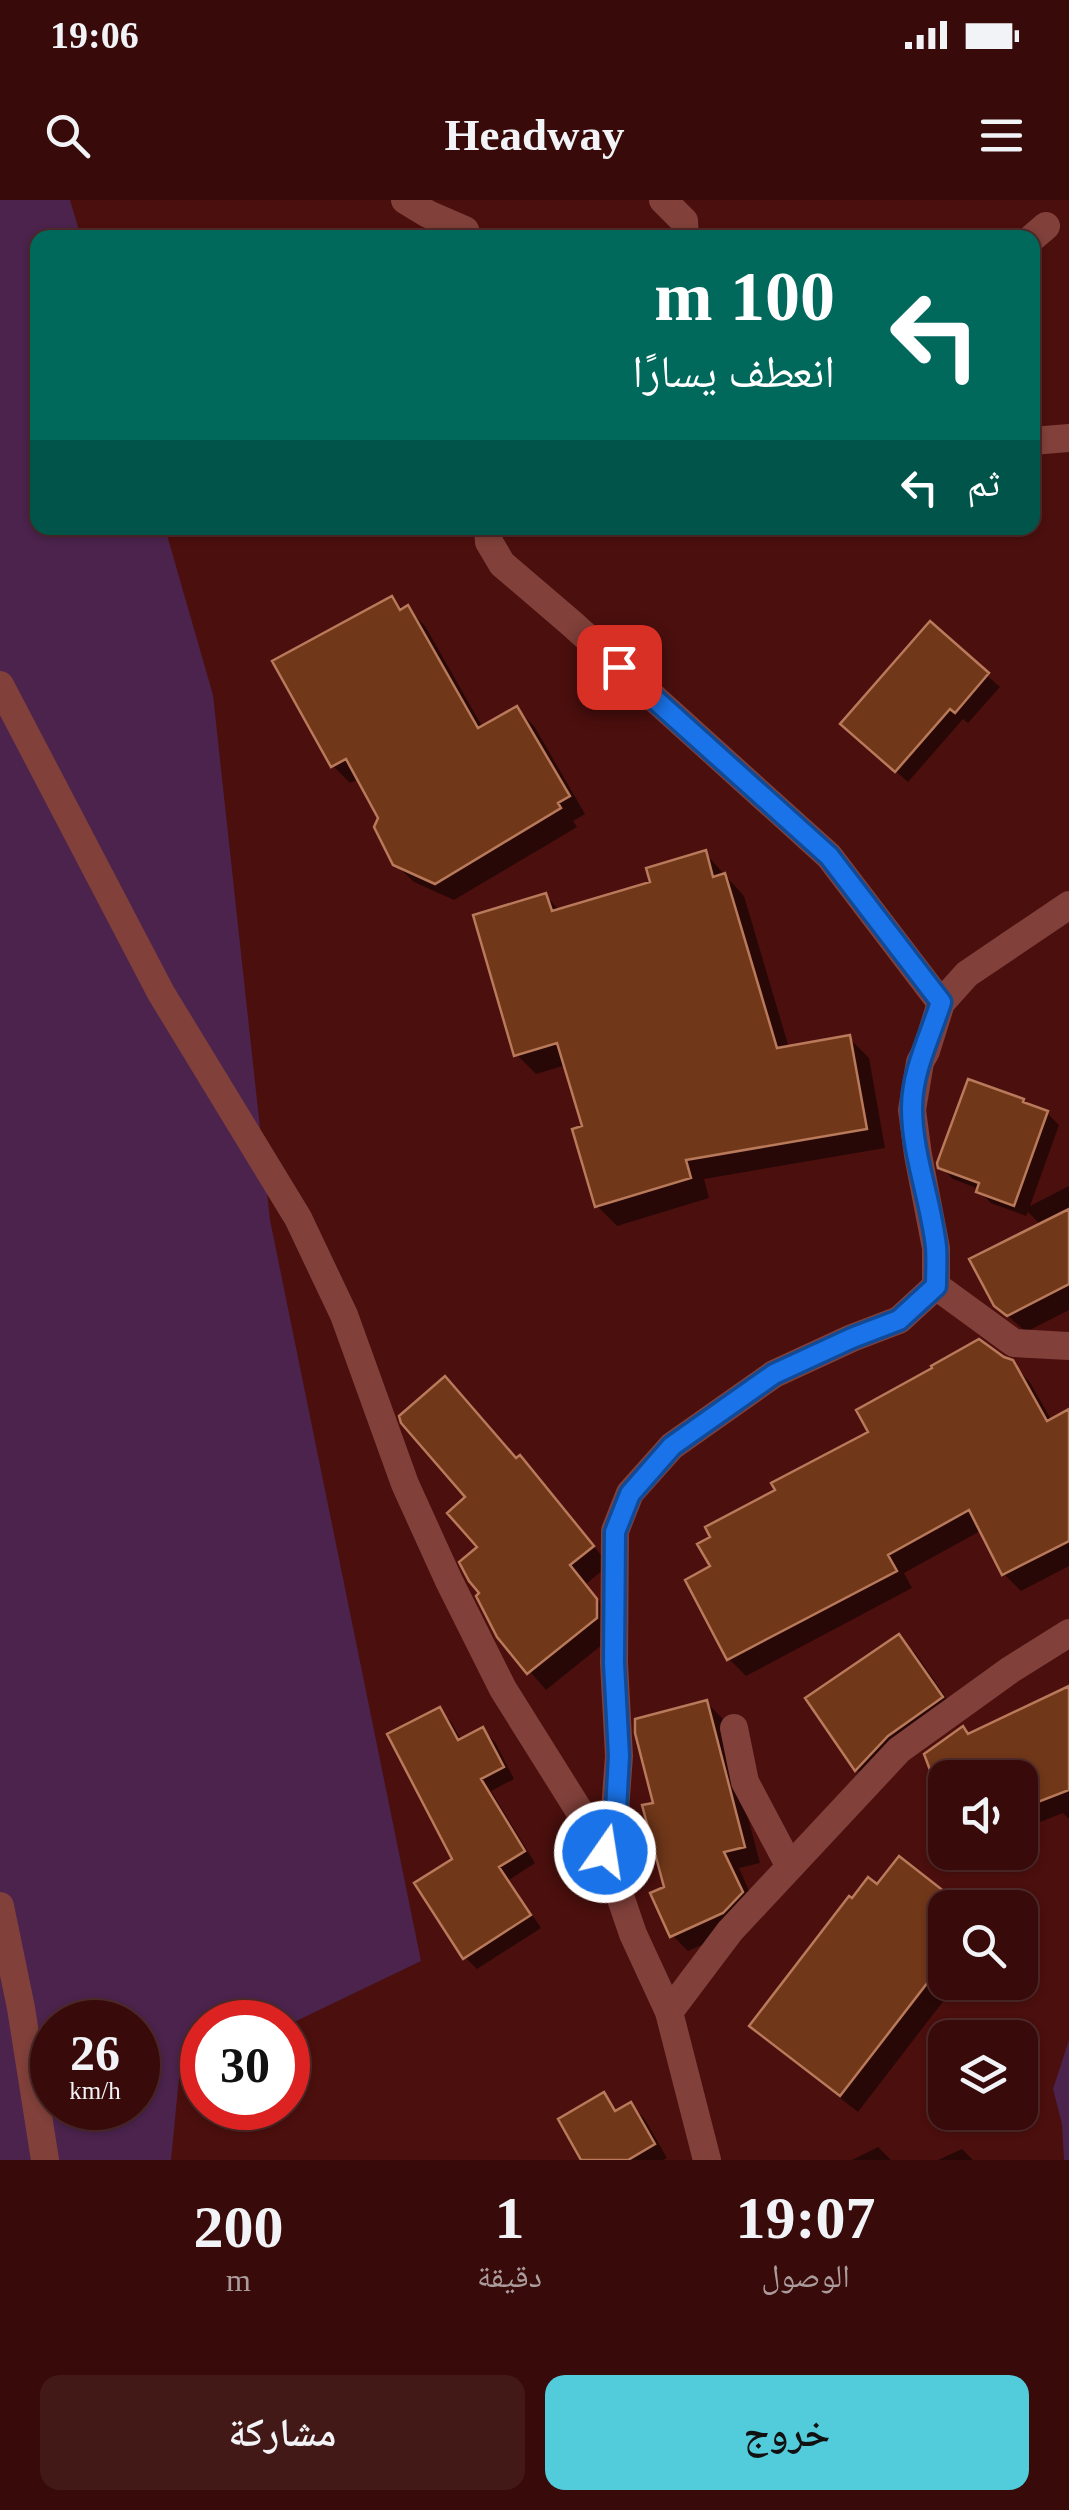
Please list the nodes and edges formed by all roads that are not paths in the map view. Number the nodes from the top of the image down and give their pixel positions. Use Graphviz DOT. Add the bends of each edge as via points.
graph roads {
  1 [pos="662,200"];
  2 [pos="420,205"];
  3 [pos="465,230"];
  4 [pos="685,230"];
  5 [pos="1069,438"];
  6 [pos="1040,440"];
  7 [pos="489,535"];
  8 [pos="0,686"];
  9 [pos="1069,905"];
  10 [pos="941,1002"];
  11 [pos="936,1286"];
  12 [pos="1069,1346"];
  13 [pos="1069,1633"];
  14 [pos="734,1728"];
  15 [pos="605,1852"];
  16 [pos="789,1865"];
  17 [pos="0,1906"];
  18 [pos="669,2012"];
  19 [pos="45,2160"];
  20 [pos="707,2160"];
  1 -- 4 [label="street"];
  2 -- 3 [label="street"];
  5 -- 6 [label="street"];
  7 -- 10 [label="street" via="502,564 829,856"];
  8 -- 15 [label="street" via="161,994 298,1218 344,1314 449,1580 504,1689"];
  9 -- 10 [label="street" via="968,974"];
  10 -- 11 [label="street" via="912,1110 936,1248"];
  11 -- 12 [label="street" via="1014,1344"];
  11 -- 15 [label="street" via="899,1320 774,1374 672,1446 630,1494 615,1532 619,1756"];
  13 -- 16 [label="street" via="899,1750"];
  14 -- 16 [label="street" via="746,1782"];
  15 -- 18 [label="street"];
  16 -- 18 [label="street"];
  17 -- 19 [label="street"];
  18 -- 20 [label="street"];
}
